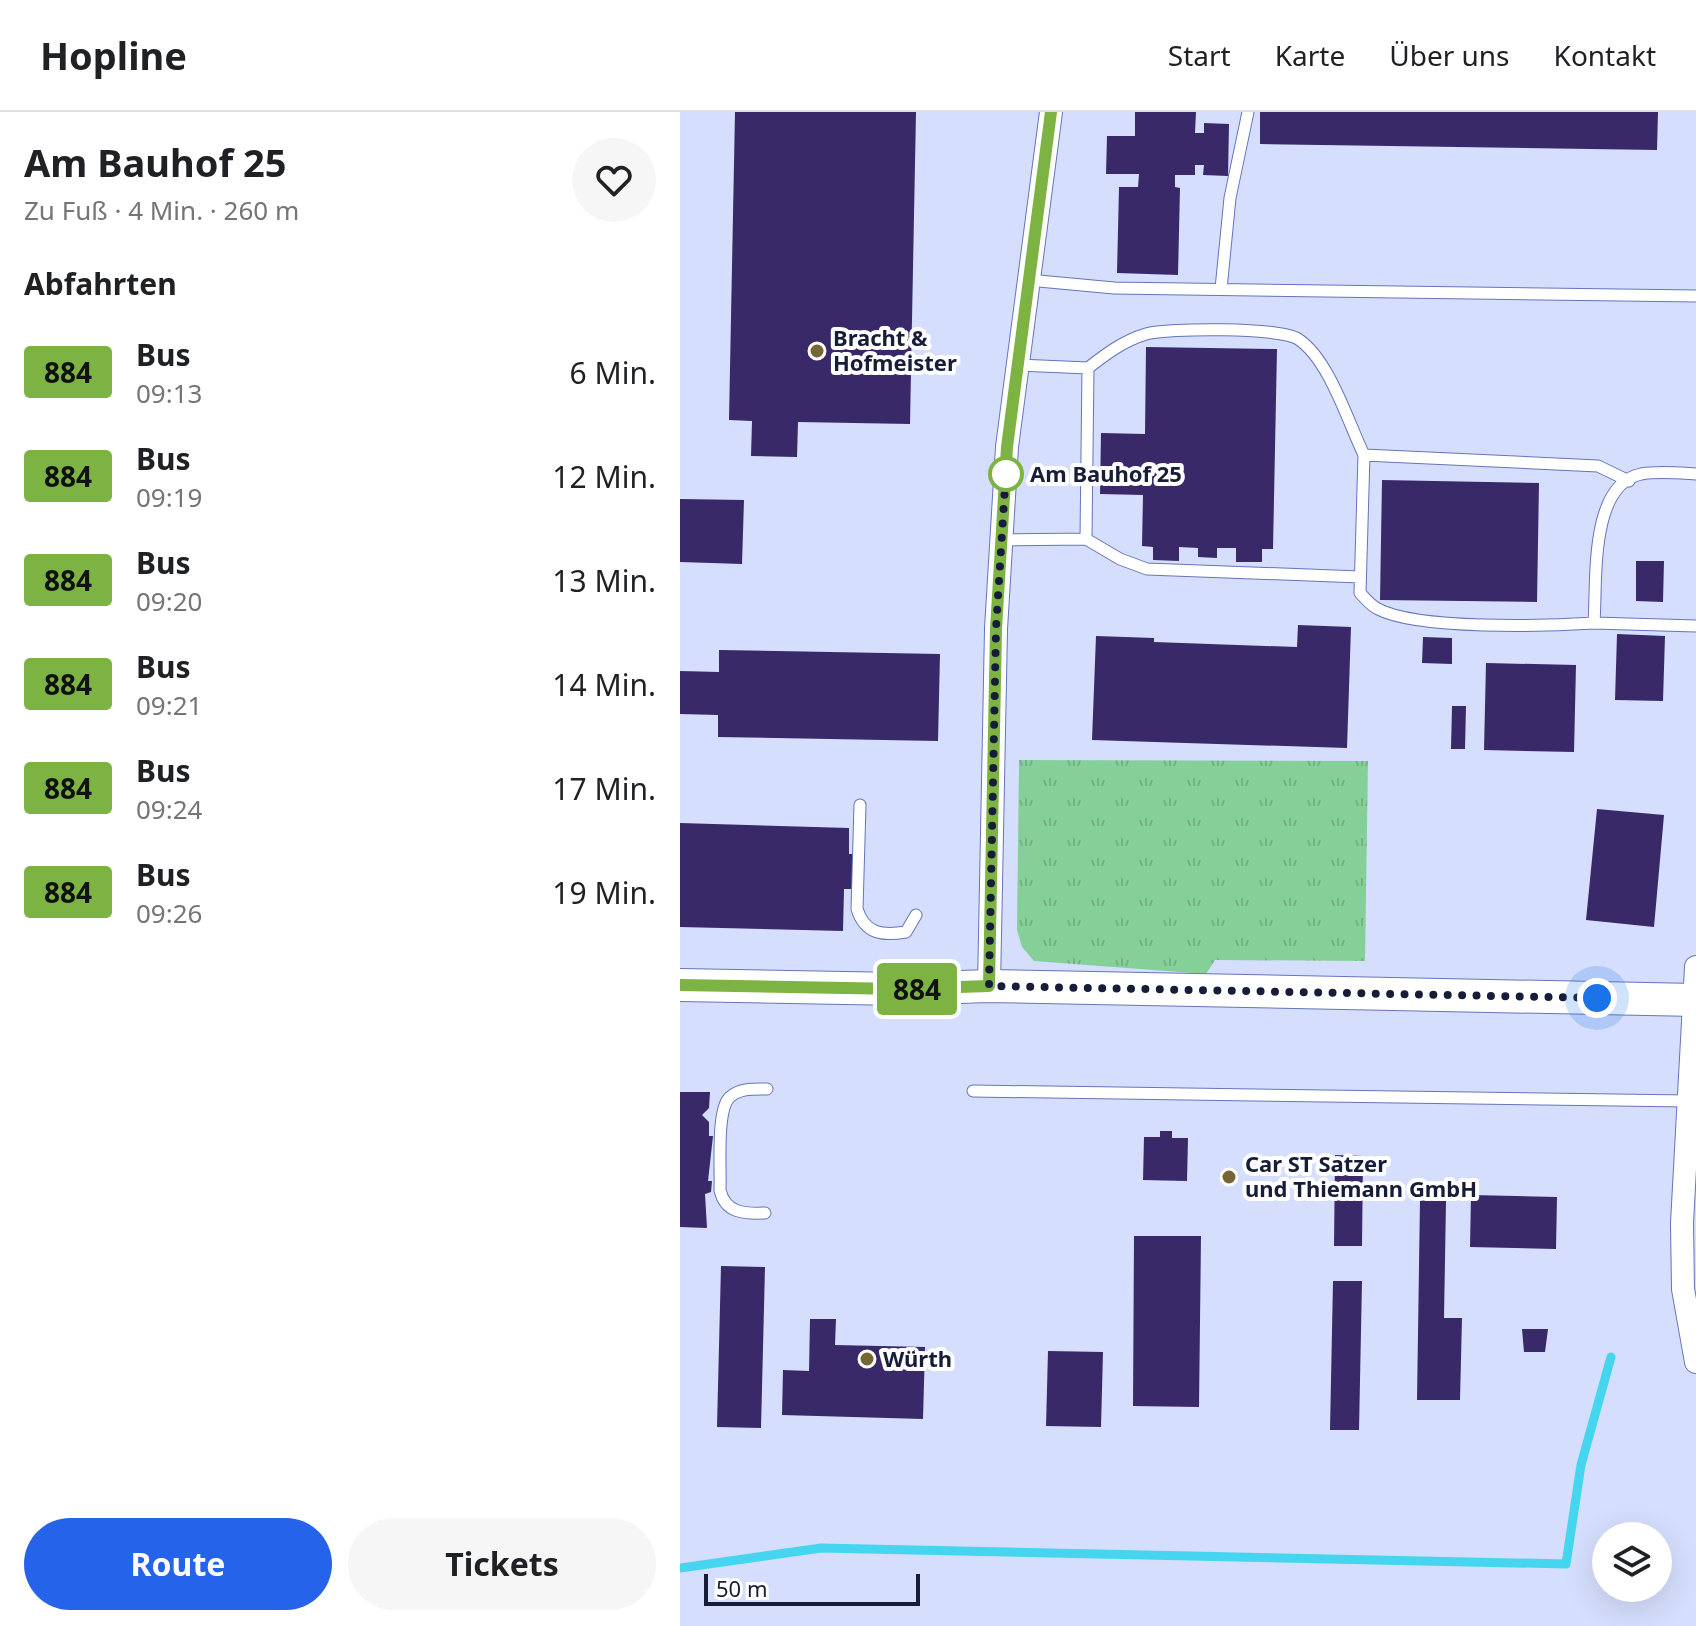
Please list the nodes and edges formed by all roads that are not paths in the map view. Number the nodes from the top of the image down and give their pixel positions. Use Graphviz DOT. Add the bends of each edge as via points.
graph roads {
  1 [pos="1051,112"];
  2 [pos="1248,112"];
  3 [pos="1028,280"];
  4 [pos="1221,289"];
  5 [pos="1696,296"];
  6 [pos="1018,365"];
  7 [pos="1088,368"];
  8 [pos="1364,455"];
  9 [pos="1696,474"];
  10 [pos="1629,481"];
  11 [pos="1086,539"];
  12 [pos="1002,540"];
  13 [pos="1360,577"];
  14 [pos="1594,623"];
  15 [pos="1696,626"];
  16 [pos="860,805"];
  17 [pos="916,915"];
  18 [pos="1696,967"];
  19 [pos="680,985"];
  20 [pos="989,986"];
  21 [pos="1694,1000"];
  22 [pos="767,1089"];
  23 [pos="973,1091"];
  24 [pos="1688,1101"];
  25 [pos="765,1213"];
  26 [pos="1696,1362"];
  1 -- 3 [label="street"];
  2 -- 4 [label="lane" via="1230,198"];
  3 -- 4 [label="lane"];
  3 -- 6 [label="street"];
  4 -- 5 [label="lane"];
  6 -- 7 [label="lane"];
  6 -- 12 [label="street"];
  7 -- 8 [label="lane" via="1123,342 1150,333 1272,331 1298,338 1322,365"];
  7 -- 11 [label="lane"];
  8 -- 10 [label="lane" via="1598,466"];
  8 -- 13 [label="lane"];
  9 -- 10 [label="lane" via="1639,475"];
  10 -- 14 [label="lane" via="1615,489 1602,519"];
  11 -- 12 [label="lane"];
  11 -- 13 [label="lane" via="1147,569"];
  12 -- 20 [label="street"];
  13 -- 14 [label="lane" via="1360,593 1376,609 1405,619 1542,626"];
  14 -- 15 [label="lane"];
  16 -- 17 [label="lane" via="861,921 886,936 906,932"];
  18 -- 21 [label="street"];
  19 -- 20 [label="street"];
  20 -- 21 [label="street"];
  21 -- 24 [label="street"];
  22 -- 25 [label="lane" via="740,1091 722,1110 720,1190 730,1209"];
  23 -- 24 [label="lane"];
  24 -- 26 [label="street" via="1683,1289"];
}
